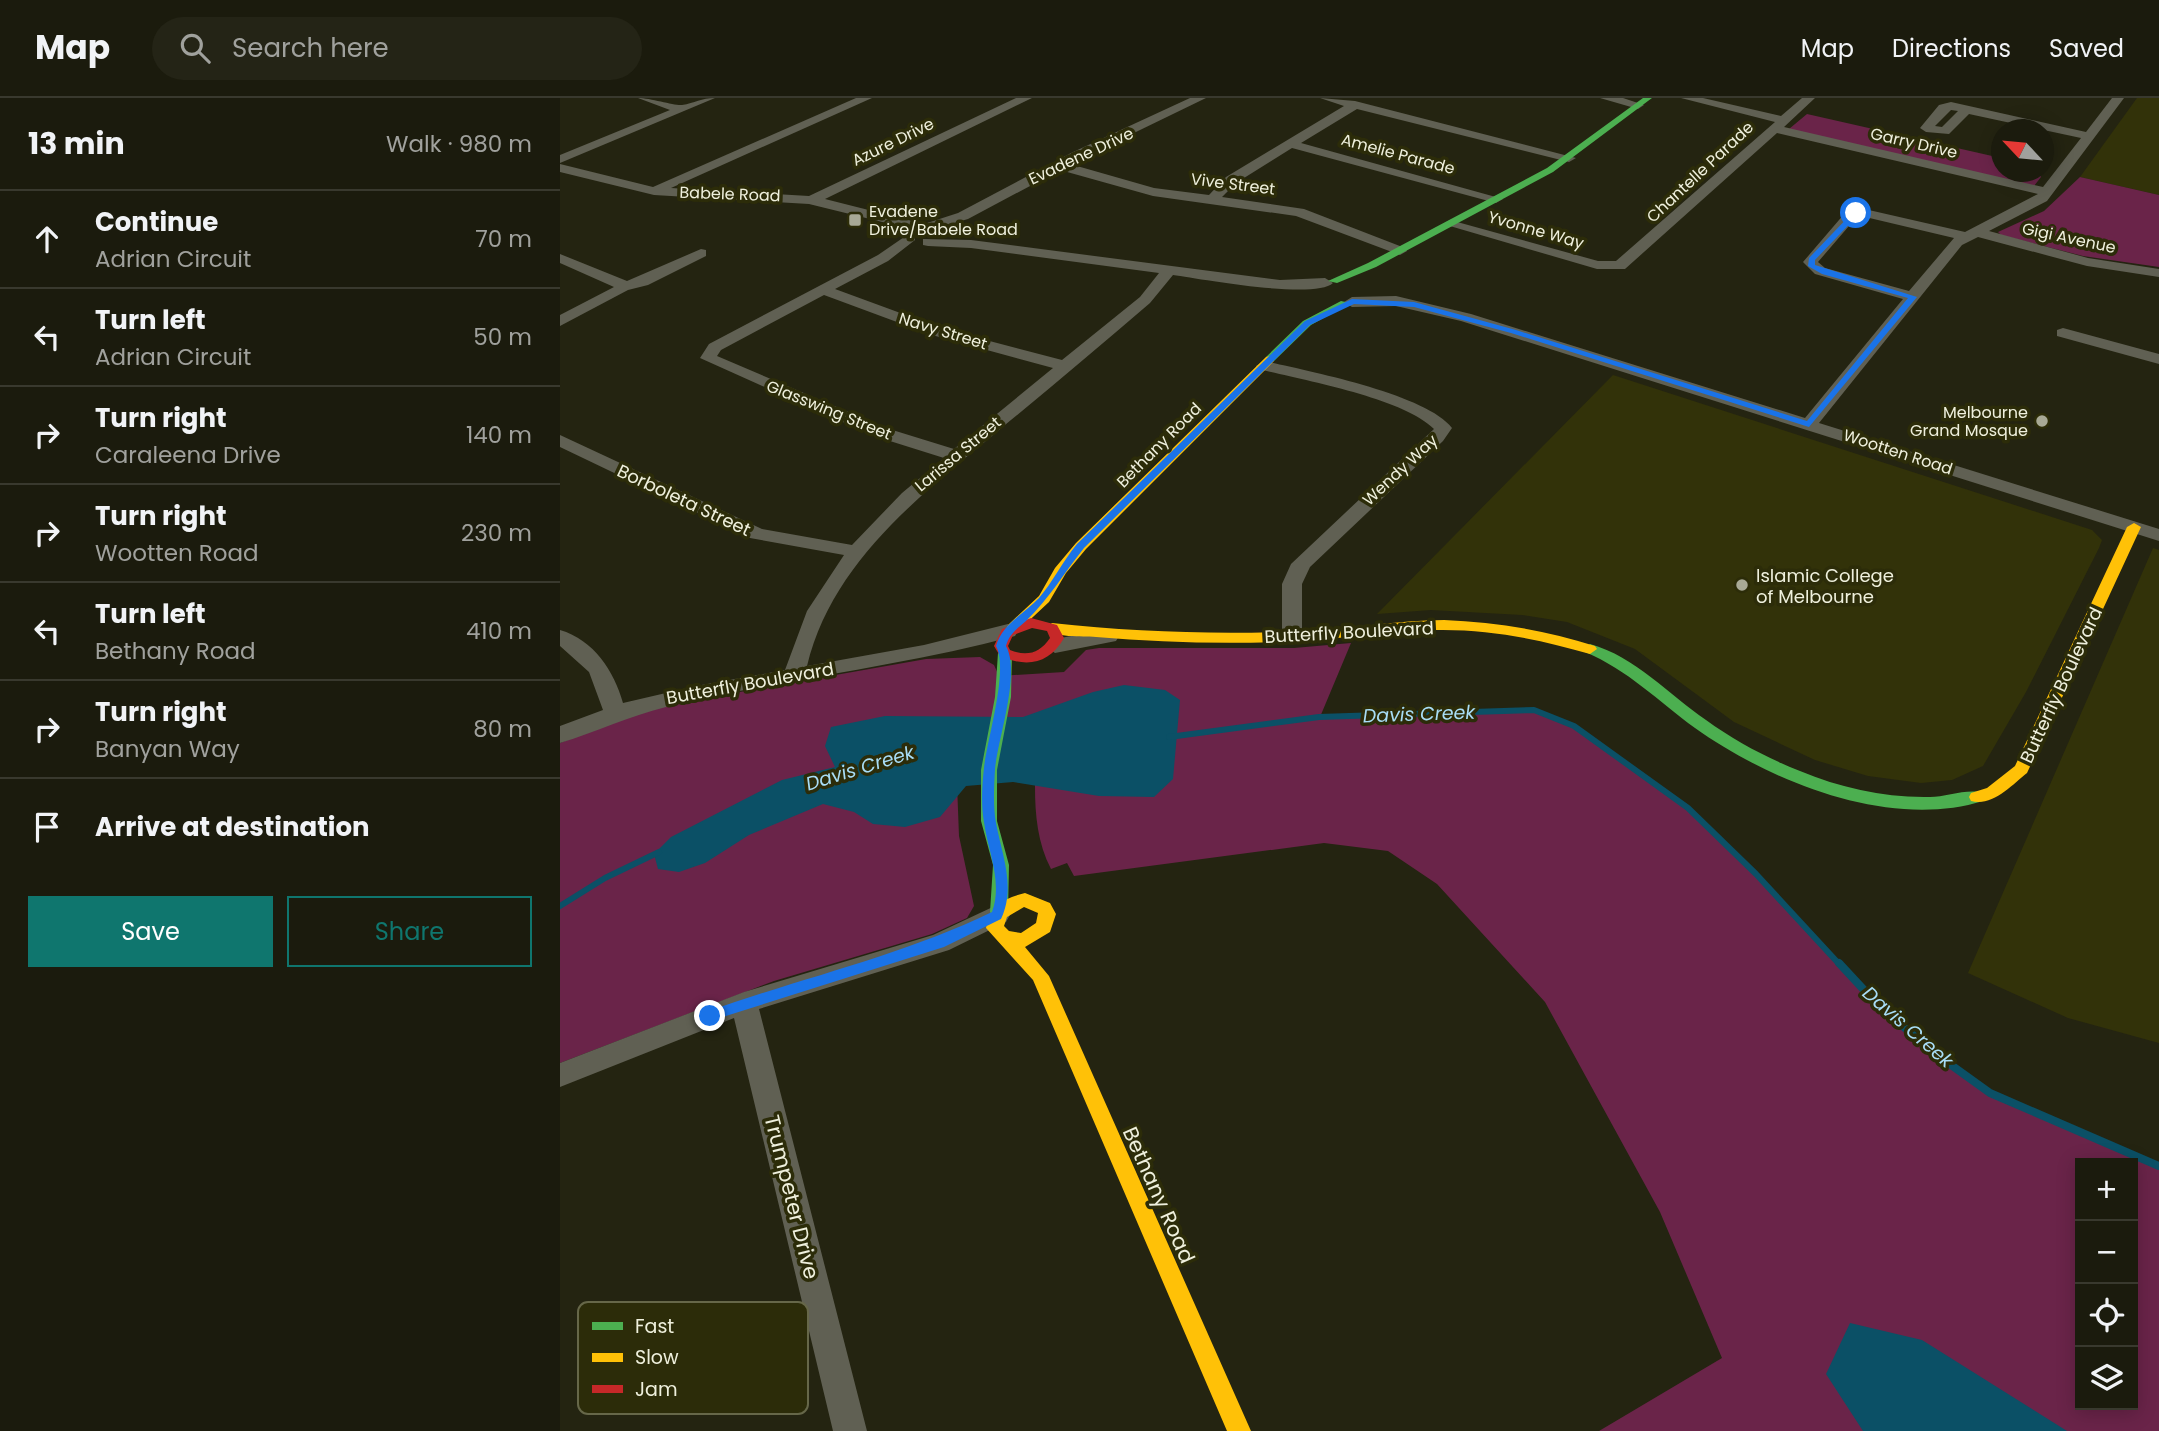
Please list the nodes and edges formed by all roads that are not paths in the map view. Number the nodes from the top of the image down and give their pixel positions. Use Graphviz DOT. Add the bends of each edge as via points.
graph roads {
  1 [pos="644,98"];
  2 [pos="709,98"];
  3 [pos="866,98"];
  4 [pos="1026,98"];
  5 [pos="1200,98"];
  6 [pos="1326,98"];
  7 [pos="1606,98"];
  8 [pos="1687,98"];
  9 [pos="1809,98"];
  10 [pos="2118,98"];
  11 [pos="1643,102"];
  12 [pos="678,104"];
  13 [pos="1355,105"];
  14 [pos="1966,110"];
  15 [pos="1778,124"];
  16 [pos="2089,136"];
  17 [pos="1291,144"];
  18 [pos="560,149"];
  19 [pos="560,158"];
  20 [pos="1569,158"];
  21 [pos="1058,165"];
  22 [pos="566,169"];
  23 [pos="654,191"];
  24 [pos="2047,192"];
  25 [pos="1213,199"];
  26 [pos="1496,199"];
  27 [pos="812,200"];
  28 [pos="963,216"];
  29 [pos="888,222"];
  30 [pos="1450,224"];
  31 [pos="944,233"];
  32 [pos="1968,234"];
  33 [pos="927,235"];
  34 [pos="910,237"];
  35 [pos="971,244"];
  36 [pos="1400,251"];
  37 [pos="701,253"];
  38 [pos="560,258"];
  39 [pos="883,258"];
  40 [pos="1372,265"];
  41 [pos="1612,267"];
  42 [pos="1170,270"];
  43 [pos="2159,273"];
  44 [pos="622,285"];
  45 [pos="823,290"];
  46 [pos="1324,290"];
  47 [pos="1354,295"];
  48 [pos="1913,297"];
  49 [pos="560,321"];
  50 [pos="1307,323"];
  51 [pos="2063,333"];
  52 [pos="708,355"];
  53 [pos="2159,359"];
  54 [pos="1066,366"];
  55 [pos="1264,366"];
  56 [pos="1809,424"];
  57 [pos="560,440"];
  58 [pos="957,456"];
  59 [pos="2134,527"];
  60 [pos="2159,535"];
  61 [pos="855,551"];
  62 [pos="1044,598"];
  63 [pos="1112,635"];
  64 [pos="1292,636"];
  65 [pos="560,637"];
  66 [pos="1048,639"];
  67 [pos="1008,640"];
  68 [pos="794,676"];
  69 [pos="1003,697"];
  70 [pos="615,714"];
  71 [pos="560,735"];
  72 [pos="1001,865"];
  73 [pos="1032,901"];
  74 [pos="1002,926"];
  75 [pos="1044,927"];
  76 [pos="1040,976"];
  77 [pos="744,1003"];
  78 [pos="560,1075"];
  79 [pos="850,1431"];
  80 [pos="1239,1431"];
  1 -- 12 [label="street"];
  2 -- 12 [label="street"];
  3 -- 23 [label="street"];
  4 -- 27 [label="street, Azure Drive"];
  5 -- 21 [label="street, Evadene Drive"];
  6 -- 13 [label="street"];
  7 -- 11 [label="street"];
  8 -- 15 [label="street, Garry Drive"];
  9 -- 15 [label="street, Chantelle Parade"];
  10 -- 16 [label="street"];
  11 -- 20 [label="street"];
  12 -- 18 [label="street"];
  12 -- 19 [label="street"];
  13 -- 17 [label="street"];
  13 -- 20 [label="street"];
  14 -- 16 [label="street"];
  15 -- 24 [label="street, Garry Drive"];
  15 -- 41 [label="street, Chantelle Parade" via="1627,262"];
  16 -- 24 [label="street"];
  17 -- 25 [label="street" via="1228,183"];
  17 -- 26 [label="street, Amelie Parade"];
  19 -- 22 [label="street, Babele Road"];
  20 -- 26 [label="street"];
  21 -- 25 [label="street, Vive Street" via="1146,191"];
  21 -- 28 [label="street, Evadene Drive"];
  22 -- 23 [label="street, Babele Road"];
  23 -- 27 [label="street, Babele Road"];
  24 -- 32 [label="street" via="2019,212"];
  25 -- 36 [label="street, Vive Street" via="1299,212"];
  26 -- 30 [label="street"];
  27 -- 29 [label="street, Babele Road"];
  28 -- 31 [label="street, Evadene Drive"];
  28 -- 33 [label="street, Evadene Drive"];
  29 -- 33 [label="street, Babele Road"];
  29 -- 34 [label="street, Babele Road"];
  30 -- 36 [label="street"];
  30 -- 41 [label="street, Yvonne Way"];
  31 -- 33 [label="street"];
  31 -- 35 [label="street, Babele Road"];
  32 -- 43 [label="street, Gigi Avenue" via="2087,262"];
  32 -- 48 [label="street"];
  32 -- 48 [label="street, Gigi Avenue" via="1860,212 1850,216 1810,262 1824,272"];
  33 -- 34 [label="street" via="917,242"];
  33 -- 35 [label="street, Babele Road"];
  33 -- 39 [label="street, Evadene Drive"];
  34 -- 39 [label="street, Evadene Drive"];
  35 -- 42 [label="street, Babele Road"];
  36 -- 40 [label="street"];
  37 -- 44 [label="street" via="643,282"];
  38 -- 44 [label="street"];
  39 -- 45 [label="street, Evadene Drive"];
  40 -- 46 [label="street"];
  40 -- 47 [label="street"];
  42 -- 46 [label="street, Babele Road"];
  42 -- 54 [label="street, Larissa Street" via="1145,300"];
  44 -- 49 [label="street" via="611,296"];
  45 -- 52 [label="street, Evadene Drive" via="715,347"];
  45 -- 54 [label="street, Navy Street" via="938,332"];
  46 -- 47 [label="street"];
  46 -- 47 [label="street"];
  46 -- 50 [label="street, Bethany Road"];
  47 -- 50 [label="street, Bethany Road"];
  47 -- 56 [label="street, Wootten Road" via="1465,317"];
  48 -- 56 [label="street"];
  50 -- 55 [label="street, Bethany Road"];
  51 -- 53 [label="street"];
  52 -- 58 [label="street, Glasswing Street" via="714,363 880,432"];
  54 -- 58 [label="street, Larissa Street"];
  55 -- 62 [label="street, Bethany Road" via="1081,546"];
  55 -- 64 [label="street, Wendy Way" via="1389,401 1434,417 1443,428 1301,564 1292,584"];
  56 -- 59 [label="street, Wootten Road"];
  57 -- 61 [label="street, Borboleta Street" via="757,534"];
  58 -- 61 [label="street, Larissa Street" via="896,508"];
  59 -- 60 [label="street, Wootten Road"];
  59 -- 64 [label="street, Butterfly Boulevard" via="2026,761 2002,787 1957,803 1892,802 1786,771 1719,737 1614,660 1564,641 1410,625"];
  61 -- 68 [label="street, Larissa Street" via="817,611"];
  62 -- 66 [label="street"];
  62 -- 67 [label="street, Bethany Road"];
  63 -- 64 [label="street, Butterfly Boulevard"];
  63 -- 66 [label="street, Butterfly Boulevard"];
  65 -- 70 [label="street" via="580,648 599,668"];
  66 -- 67 [label="street" via="1031,623"];
  66 -- 67 [label="street" via="1020,659"];
  66 -- 69 [label="street"];
  67 -- 68 [label="street, Butterfly Boulevard"];
  67 -- 69 [label="street"];
  68 -- 70 [label="street, Butterfly Boulevard" via="709,688"];
  69 -- 72 [label="street" via="989,769 989,821"];
  70 -- 71 [label="street, Butterfly Boulevard"];
  72 -- 73 [label="street"];
  72 -- 74 [label="street"];
  73 -- 74 [label="street" via="1010,903"];
  73 -- 75 [label="street" via="1044,908"];
  74 -- 75 [label="street" via="1032,937"];
  74 -- 76 [label="street, Bethany Road"];
  74 -- 77 [label="street"];
  75 -- 76 [label="street, Bethany Road"];
  76 -- 80 [label="street, Bethany Road"];
  77 -- 78 [label="street"];
  77 -- 79 [label="street, Trumpeter Drive"];
}
